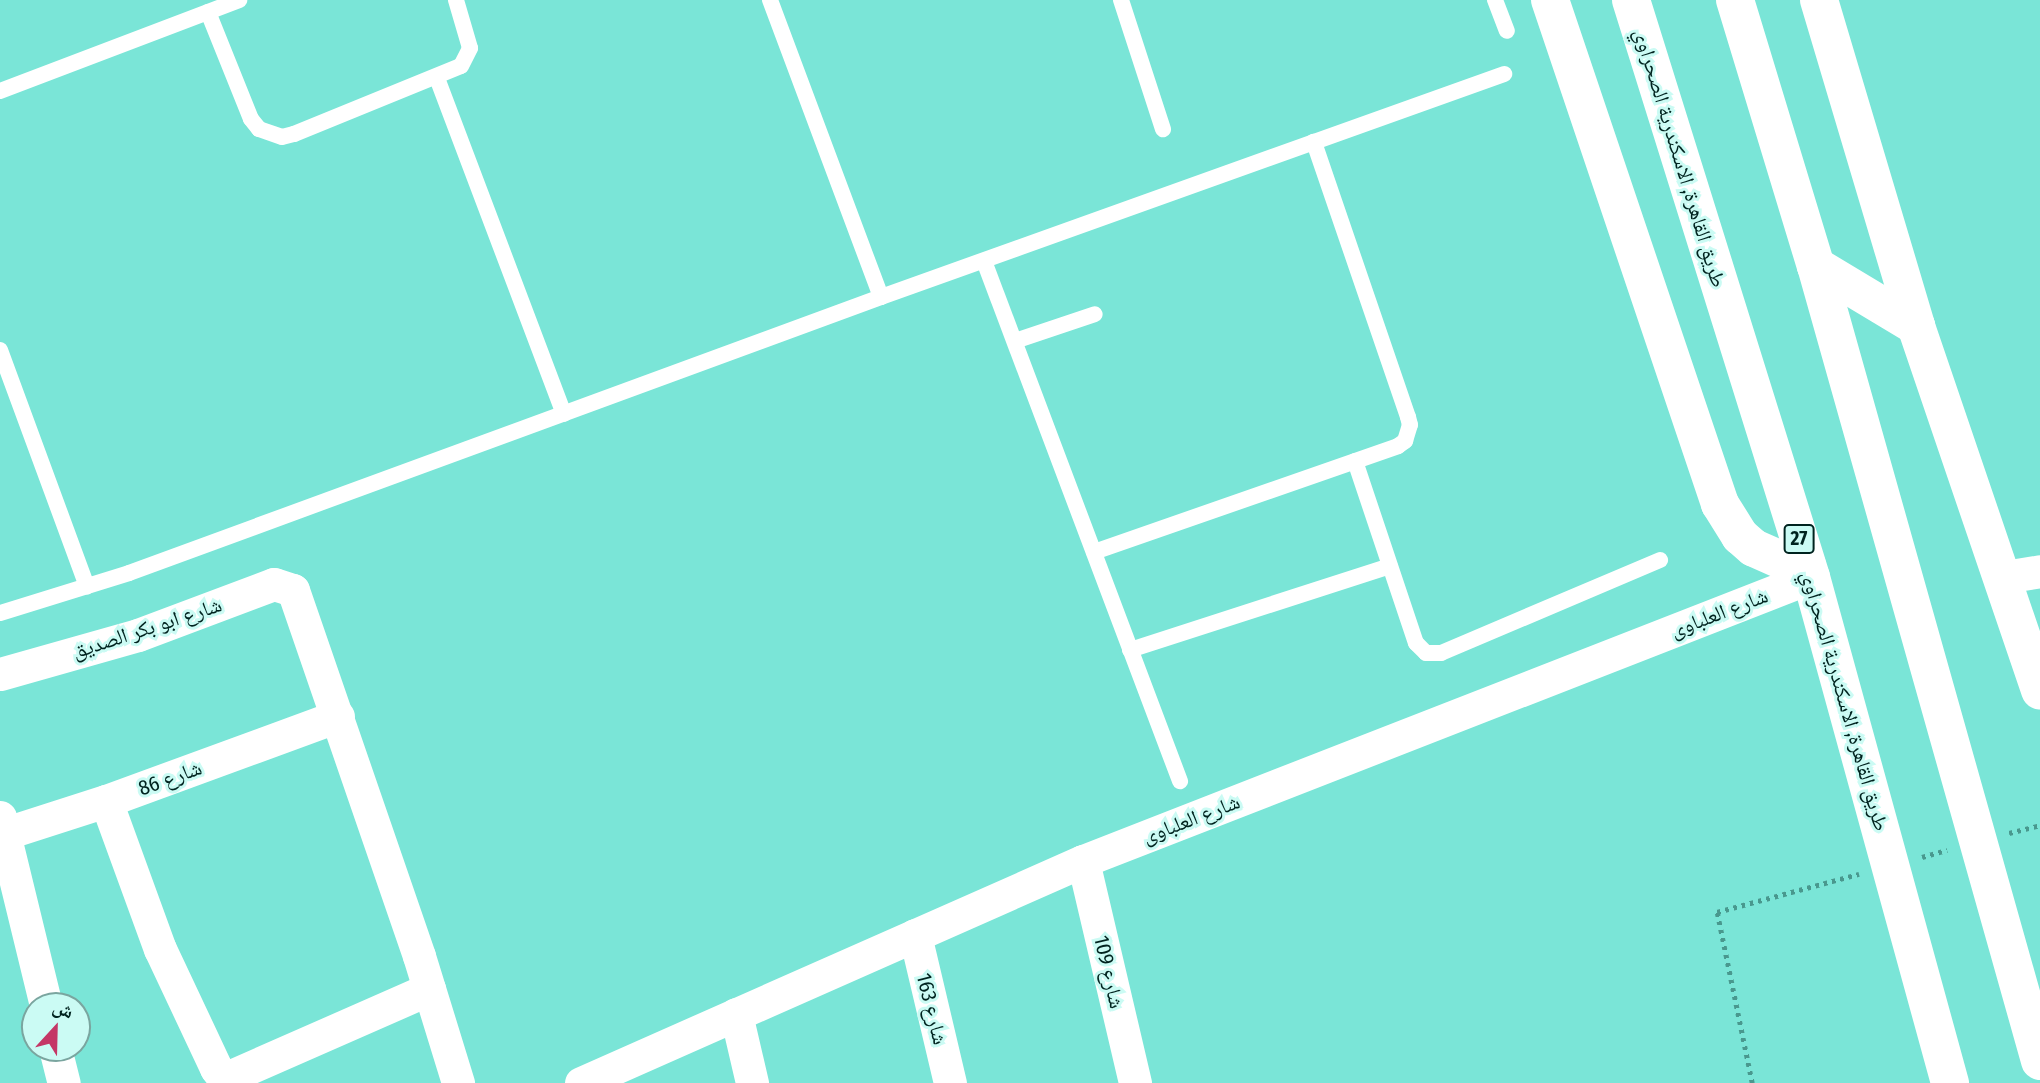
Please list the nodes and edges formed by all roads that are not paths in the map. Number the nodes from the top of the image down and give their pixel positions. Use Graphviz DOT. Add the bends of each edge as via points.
graph roads {
  1 [pos="239,0"];
  2 [pos="456,0"];
  3 [pos="770,0"];
  4 [pos="1121,0"];
  5 [pos="1495,0"];
  6 [pos="1550,0"];
  7 [pos="1631,0"];
  8 [pos="1735,0"];
  9 [pos="1819,0"];
  10 [pos="208,12"];
  11 [pos="1507,32"];
  12 [pos="1504,74"];
  13 [pos="437,78"];
  14 [pos="0,91"];
  15 [pos="1163,129"];
  16 [pos="1314,142"];
  17 [pos="984,261"];
  18 [pos="1816,266"];
  19 [pos="881,297"];
  20 [pos="1095,314"];
  21 [pos="1916,326"];
  22 [pos="1015,341"];
  23 [pos="0,350"];
  24 [pos="564,414"];
  25 [pos="1355,461"];
  26 [pos="1094,552"];
  27 [pos="1660,561"];
  28 [pos="1390,566"];
  29 [pos="1809,571"];
  30 [pos="2022,574"];
  31 [pos="87,587"];
  32 [pos="0,613"];
  33 [pos="2029,619"];
  34 [pos="1130,650"];
  35 [pos="0,674"];
  36 [pos="2040,690"];
  37 [pos="338,716"];
  38 [pos="1180,781"];
  39 [pos="106,801"];
  40 [pos="2,828"];
  41 [pos="1083,861"];
  42 [pos="915,934"];
  43 [pos="14,937"];
  44 [pos="2025,962"];
  45 [pos="429,989"];
  46 [pos="40,992"];
  47 [pos="736,1014"];
  48 [pos="2040,1061"];
  49 [pos="59,1062"];
  50 [pos="228,1081"];
  51 [pos="64,1083"];
  52 [pos="458,1083"];
  53 [pos="581,1083"];
  54 [pos="752,1083"];
  55 [pos="950,1083"];
  56 [pos="1135,1083"];
  57 [pos="1950,1083"];
  1 -- 10 [label="lane"];
  2 -- 13 [label="lane" via="470,48 461,66"];
  3 -- 19 [label="lane"];
  4 -- 15 [label="lane"];
  5 -- 11 [label="lane"];
  6 -- 29 [label="main road" via="1720,504 1740,536 1754,548"];
  7 -- 29 [label="main road, طريق القاهرة, الاسكندرية الصحراوي / 27"];
  8 -- 18 [label="main road"];
  9 -- 21 [label="main road"];
  10 -- 13 [label="lane" via="251,119 270,135 295,135"];
  10 -- 14 [label="lane"];
  12 -- 16 [label="lane"];
  13 -- 24 [label="lane"];
  16 -- 17 [label="lane"];
  16 -- 25 [label="lane" via="1410,425 1405,441 1398,446"];
  17 -- 19 [label="lane"];
  17 -- 22 [label="lane"];
  18 -- 21 [label="main road"];
  18 -- 44 [label="main road"];
  19 -- 24 [label="lane"];
  20 -- 22 [label="lane"];
  21 -- 30 [label="main road"];
  22 -- 26 [label="lane"];
  23 -- 31 [label="lane"];
  24 -- 31 [label="lane"];
  25 -- 26 [label="lane"];
  25 -- 28 [label="lane"];
  26 -- 34 [label="lane"];
  27 -- 28 [label="lane" via="1434,654 1416,643"];
  28 -- 34 [label="lane"];
  29 -- 41 [label="street, شارع العلباوى"];
  29 -- 57 [label="main road, طريق القاهرة, الاسكندرية الصحراوي / 27"];
  30 -- 33 [label="main road"];
  31 -- 32 [label="lane"];
  33 -- 36 [label="main road"];
  34 -- 38 [label="lane"];
  35 -- 37 [label="street, شارع ابو بكر الصديق" via="138,635 274,584 293,590"];
  37 -- 39 [label="street, شارع 86"];
  37 -- 45 [label="street"];
  39 -- 40 [label="street, شارع 86"];
  39 -- 50 [label="street" via="160,949"];
  40 -- 43 [label="street"];
  41 -- 42 [label="street, شارع العلباوى"];
  41 -- 56 [label="street, شارع 109"];
  42 -- 47 [label="street, شارع العلباوى"];
  42 -- 55 [label="street, شارع 163"];
  43 -- 46 [label="street"];
  44 -- 48 [label="main road"];
  45 -- 50 [label="street"];
  45 -- 52 [label="street"];
  47 -- 53 [label="street, شارع العلباوى"];
  47 -- 54 [label="street"];
  49 -- 51 [label="street"];
}
